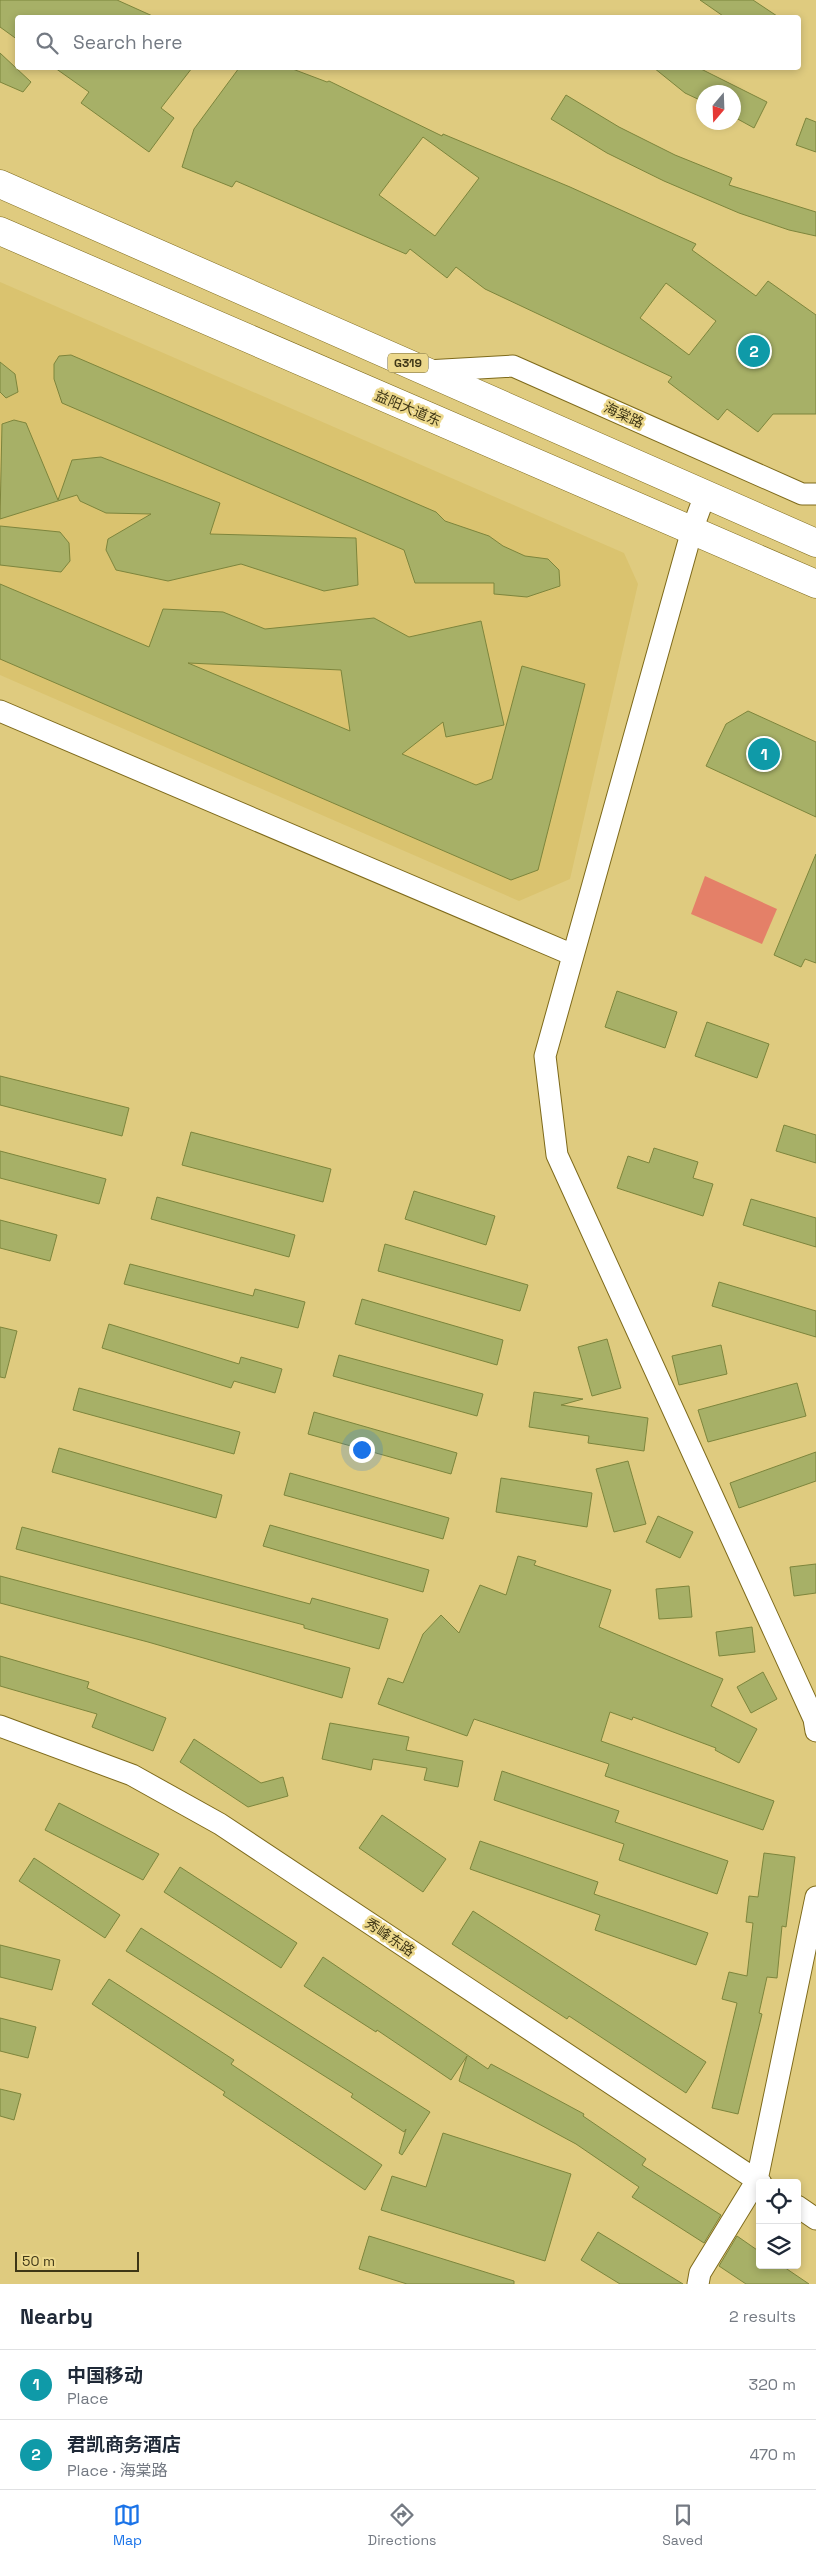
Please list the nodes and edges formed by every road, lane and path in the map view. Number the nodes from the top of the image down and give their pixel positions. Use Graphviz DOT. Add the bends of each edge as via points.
graph roads {
  1 [pos="0,184"];
  2 [pos="0,231"];
  3 [pos="426,371"];
  4 [pos="816,494"];
  5 [pos="705,495"];
  6 [pos="692,530"];
  7 [pos="816,544"];
  8 [pos="816,584"];
  9 [pos="0,711"];
  10 [pos="573,955"];
  11 [pos="0,1726"];
  12 [pos="816,1730"];
  13 [pos="816,1898"];
  14 [pos="756,2179"];
  15 [pos="759,2179"];
  16 [pos="756,2186"];
  17 [pos="801,2209"];
  18 [pos="816,2219"];
  19 [pos="698,2284"];
  1 -- 3 [label="main road, G319"];
  2 -- 6 [label="main road, 益阳大道东"];
  3 -- 4 [label="street, 海棠路" via="513,366 802,494"];
  3 -- 5 [label="main road, G319"];
  5 -- 6 [label="street"];
  5 -- 7 [label="main road, G319"];
  6 -- 8 [label="main road, 益阳大道东"];
  6 -- 10 [label="street"];
  9 -- 10 [label="street"];
  10 -- 12 [label="street" via="545,1056 557,1155 810,1710"];
  11 -- 14 [label="street, 秀峰东路" via="132,1775 220,1824"];
  13 -- 15 [label="street"];
  16 -- 19 [label="street" via="700,2273"];
  17 -- 18 [label="street"];
}
